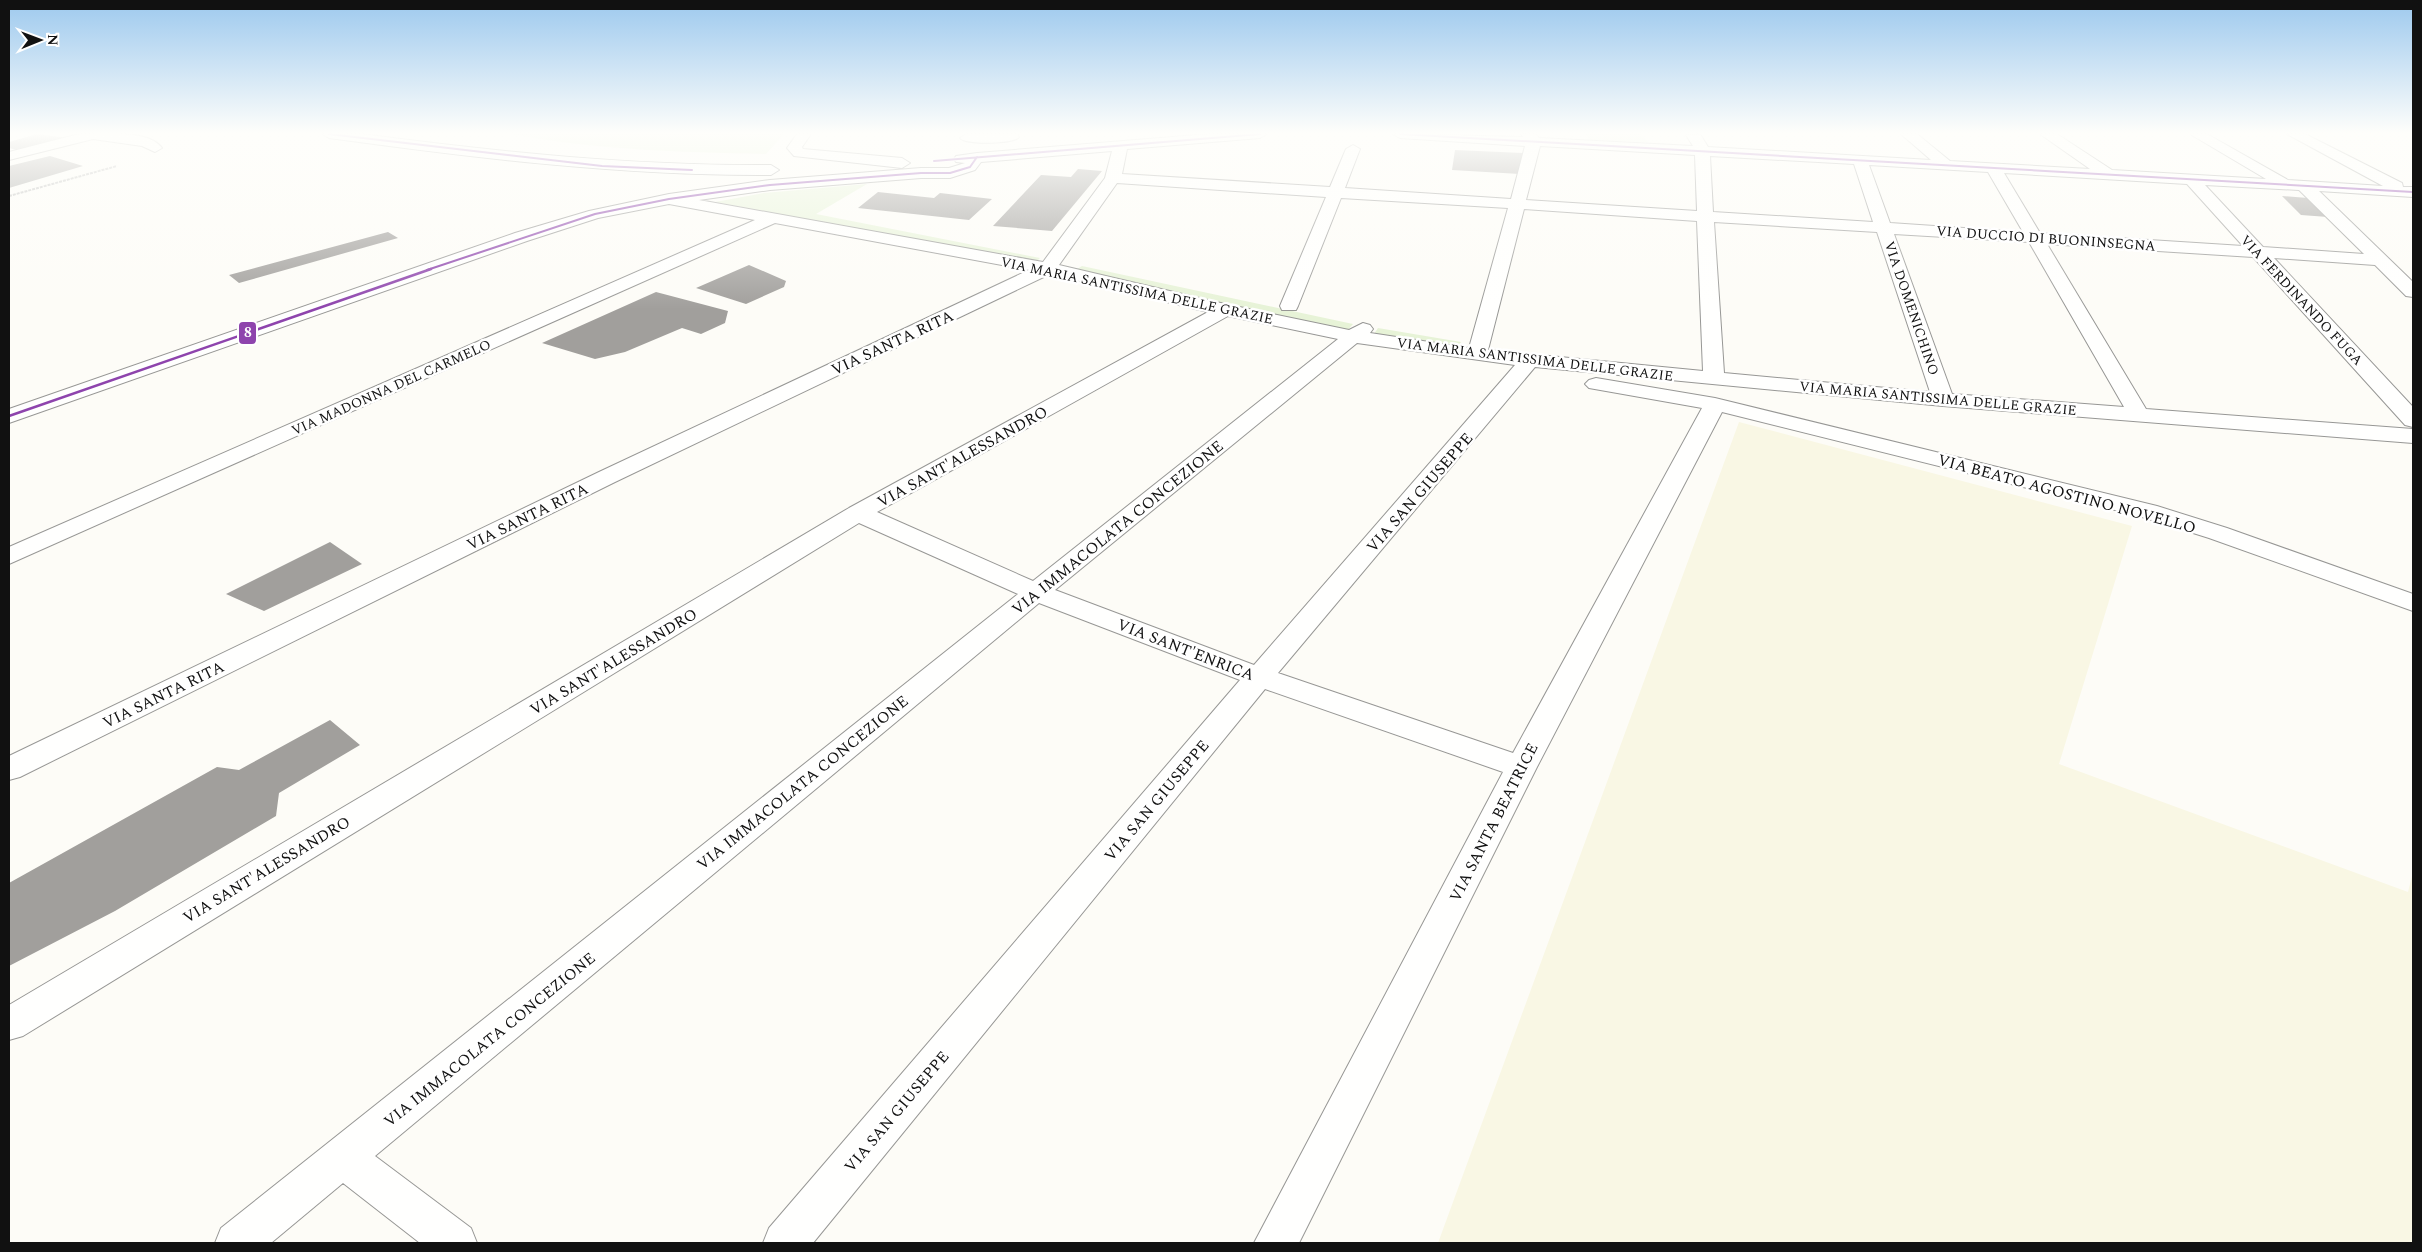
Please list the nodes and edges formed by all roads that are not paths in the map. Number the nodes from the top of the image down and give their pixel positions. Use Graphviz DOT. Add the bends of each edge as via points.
graph roads {
  1 [pos="716,192"];
  2 [pos="1103,192"];
  3 [pos="1335,192"];
  4 [pos="1342,192"];
  5 [pos="1520,192"];
  6 [pos="1705,192"];
  7 [pos="1871,192"];
  8 [pos="2007,192"];
  9 [pos="2203,192"];
  10 [pos="2304,192"];
  11 [pos="669,199"];
  12 [pos="1518,204"];
  13 [pos="815,209"];
  14 [pos="1706,216"];
  15 [pos="773,218"];
  16 [pos="1884,228"];
  17 [pos="2033,237"];
  18 [pos="2258,252"];
  19 [pos="2381,260"];
  20 [pos="1052,263"];
  21 [pos="2413,292"];
  22 [pos="1289,306"];
  23 [pos="1225,310"];
  24 [pos="1362,330"];
  25 [pos="1479,347"];
  26 [pos="1527,366"];
  27 [pos="1714,391"];
  28 [pos="1944,400"];
  29 [pos="2138,413"];
  30 [pos="9,416"];
  31 [pos="2413,420"];
  32 [pos="2413,436"];
  33 [pos="858,513"];
  34 [pos="9,556"];
  35 [pos="1036,592"];
  36 [pos="2413,603"];
  37 [pos="1259,677"];
  38 [pos="1521,767"];
  39 [pos="9,769"];
  40 [pos="9,1024"];
  41 [pos="343,1157"];
  42 [pos="237,1243"];
  43 [pos="455,1243"];
  44 [pos="785,1243"];
  45 [pos="1276,1243"];
  1 -- 11 [label="street"];
  2 -- 20 [label="street"];
  3 -- 22 [label="street"];
  4 -- 12 [label="street, VIA DUCCIO DI BUONINSEGNA"];
  5 -- 12 [label="street"];
  6 -- 14 [label="street"];
  7 -- 16 [label="street, VIA DOMENICHINO"];
  8 -- 17 [label="street"];
  9 -- 18 [label="street, VIA FERDINANDO FUGA"];
  10 -- 19 [label="street"];
  11 -- 15 [label="street, VIA MARIA SANTISSIMA DELLE GRAZIE"];
  11 -- 30 [label="street" via="595,214 521,237"];
  12 -- 14 [label="street, VIA DUCCIO DI BUONINSEGNA"];
  12 -- 25 [label="street"];
  13 -- 20 [label="street"];
  14 -- 16 [label="street, VIA DUCCIO DI BUONINSEGNA"];
  14 -- 27 [label="street"];
  15 -- 20 [label="street, VIA MARIA SANTISSIMA DELLE GRAZIE"];
  15 -- 34 [label="street, VIA MADONNA DEL CARMELO"];
  16 -- 17 [label="street, VIA DUCCIO DI BUONINSEGNA"];
  16 -- 28 [label="street, VIA DOMENICHINO"];
  17 -- 18 [label="street, VIA DUCCIO DI BUONINSEGNA"];
  17 -- 29 [label="street"];
  18 -- 19 [label="street, VIA DUCCIO DI BUONINSEGNA"];
  18 -- 31 [label="street, VIA FERDINANDO FUGA"];
  19 -- 21 [label="street"];
  20 -- 22 [label="street, VIA MARIA SANTISSIMA DELLE GRAZIE"];
  20 -- 23 [label="street, VIA MARIA SANTISSIMA DELLE GRAZIE"];
  20 -- 39 [label="street, VIA SANTA RITA"];
  22 -- 24 [label="street, VIA MARIA SANTISSIMA DELLE GRAZIE"];
  23 -- 24 [label="street, VIA MARIA SANTISSIMA DELLE GRAZIE"];
  23 -- 33 [label="street, VIA SANT'ALESSANDRO"];
  24 -- 25 [label="street, VIA MARIA SANTISSIMA DELLE GRAZIE"];
  24 -- 35 [label="street, VIA IMMACOLATA CONCEZIONE"];
  25 -- 26 [label="street, VIA MARIA SANTISSIMA DELLE GRAZIE"];
  26 -- 27 [label="street, VIA MARIA SANTISSIMA DELLE GRAZIE"];
  26 -- 37 [label="street, VIA SAN GIUSEPPE"];
  27 -- 28 [label="street, VIA MARIA SANTISSIMA DELLE GRAZIE"];
  27 -- 36 [label="street, VIA BEATO AGOSTINO NOVELLO" via="2218,533"];
  27 -- 38 [label="street, VIA SANTA BEATRICE"];
  28 -- 29 [label="street, VIA MARIA SANTISSIMA DELLE GRAZIE"];
  29 -- 32 [label="street, VIA MARIA SANTISSIMA DELLE GRAZIE"];
  33 -- 35 [label="street, VIA SANT'ENRICA"];
  33 -- 40 [label="street, VIA SANT'ALESSANDRO"];
  35 -- 37 [label="street, VIA SANT'ENRICA"];
  35 -- 41 [label="street, VIA IMMACOLATA CONCEZIONE"];
  37 -- 38 [label="street, VIA SANT'ENRICA"];
  37 -- 44 [label="street, VIA SAN GIUSEPPE"];
  38 -- 45 [label="street, VIA SANTA BEATRICE"];
  41 -- 42 [label="street, VIA IMMACOLATA CONCEZIONE"];
  41 -- 43 [label="street"];
}
